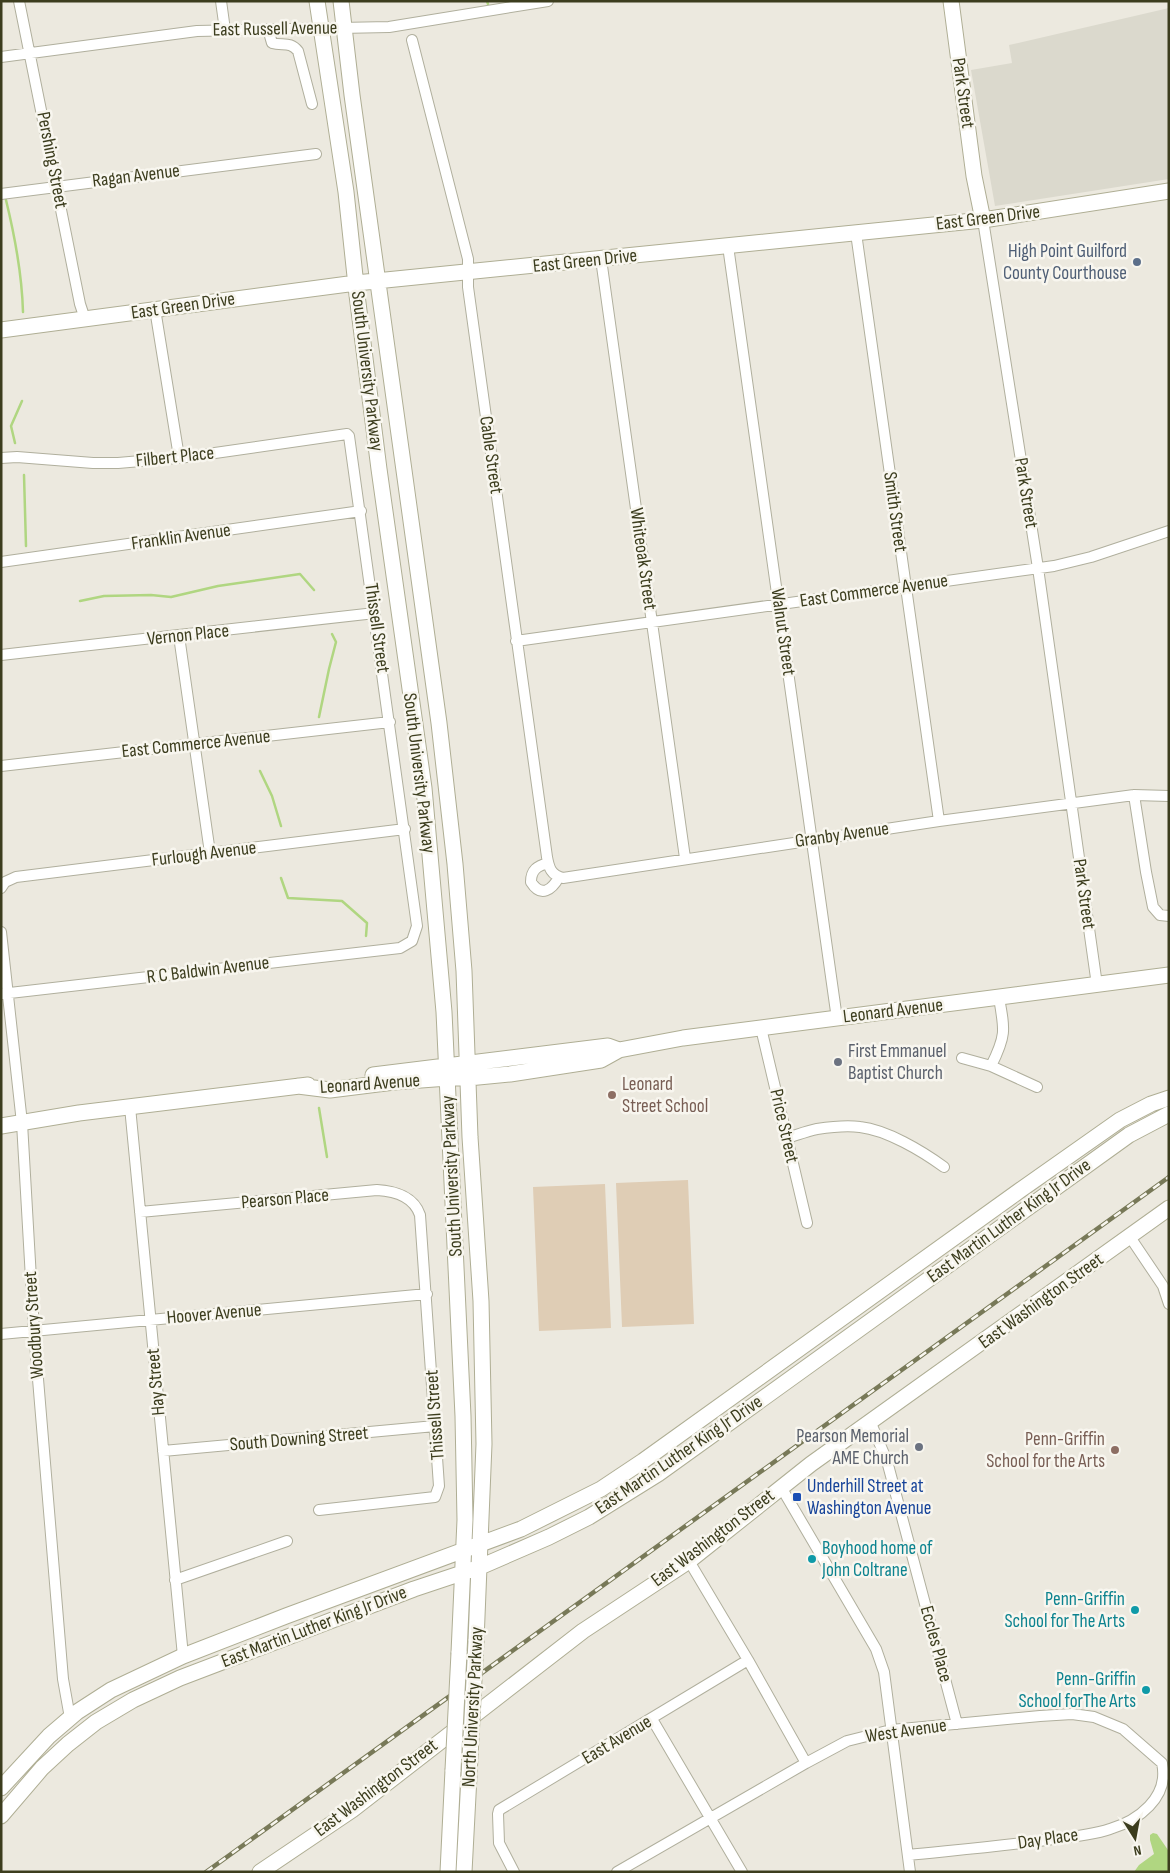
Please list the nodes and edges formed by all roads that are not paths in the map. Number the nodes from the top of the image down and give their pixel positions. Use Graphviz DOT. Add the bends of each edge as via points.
graph roads {
  1 [pos="19,1"];
  2 [pos="221,1"];
  3 [pos="317,1"];
  4 [pos="342,1"];
  5 [pos="548,1"];
  6 [pos="951,1"];
  7 [pos="534,2"];
  8 [pos="345,27"];
  9 [pos="320,28"];
  10 [pos="268,29"];
  11 [pos="225,30"];
  12 [pos="412,40"];
  13 [pos="30,52"];
  14 [pos="1,57"];
  15 [pos="312,104"];
  16 [pos="316,154"];
  17 [pos="57,186"];
  18 [pos="1169,191"];
  19 [pos="1,194"];
  20 [pos="982,220"];
  21 [pos="856,233"];
  22 [pos="728,246"];
  23 [pos="601,259"];
  24 [pos="468,272"];
  25 [pos="379,280"];
  26 [pos="356,283"];
  27 [pos="155,310"];
  28 [pos="85,319"];
  29 [pos="1,330"];
  30 [pos="347,434"];
  31 [pos="179,457"];
  32 [pos="1,458"];
  33 [pos="361,511"];
  34 [pos="1169,531"];
  35 [pos="1,562"];
  36 [pos="1038,568"];
  37 [pos="906,586"];
  38 [pos="779,604"];
  39 [pos="375,614"];
  40 [pos="652,622"];
  41 [pos="179,636"];
  42 [pos="516,641"];
  43 [pos="1,655"];
  44 [pos="390,722"];
  45 [pos="196,744"];
  46 [pos="1,766"];
  47 [pos="1134,795"];
  48 [pos="1169,796"];
  49 [pos="1072,804"];
  50 [pos="939,821"];
  51 [pos="405,829"];
  52 [pos="812,840"];
  53 [pos="210,853"];
  54 [pos="685,858"];
  55 [pos="553,871"];
  56 [pos="3,885"];
  57 [pos="1169,916"];
  58 [pos="1,932"];
  59 [pos="412,941"];
  60 [pos="1169,975"];
  61 [pos="1097,985"];
  62 [pos="5,993"];
  63 [pos="999,998"];
  64 [pos="837,1019"];
  65 [pos="762,1028"];
  66 [pos="618,1050"];
  67 [pos="962,1058"];
  68 [pos="468,1063"];
  69 [pos="991,1066"];
  70 [pos="447,1072"];
  71 [pos="468,1078"];
  72 [pos="1038,1087"];
  73 [pos="1169,1098"];
  74 [pos="130,1106"];
  75 [pos="1169,1114"];
  76 [pos="22,1123"];
  77 [pos="1,1126"];
  78 [pos="787,1138"];
  79 [pos="944,1167"];
  80 [pos="1169,1208"];
  81 [pos="140,1212"];
  82 [pos="420,1215"];
  83 [pos="807,1224"];
  84 [pos="1130,1237"];
  85 [pos="427,1294"];
  86 [pos="1169,1304"];
  87 [pos="150,1320"];
  88 [pos="34,1331"];
  89 [pos="1,1334"];
  90 [pos="870,1421"];
  91 [pos="435,1426"];
  92 [pos="163,1451"];
  93 [pos="781,1487"];
  94 [pos="319,1510"];
  95 [pos="287,1541"];
  96 [pos="482,1543"];
  97 [pos="464,1549"];
  98 [pos="689,1561"];
  99 [pos="480,1567"];
  100 [pos="463,1574"];
  101 [pos="175,1580"];
  102 [pos="183,1656"];
  103 [pos="748,1660"];
  104 [pos="70,1718"];
  105 [pos="652,1719"];
  106 [pos="957,1724"];
  107 [pos="891,1730"];
  108 [pos="806,1763"];
  109 [pos="1169,1784"];
  110 [pos="1,1788"];
  111 [pos="1,1816"];
  112 [pos="711,1818"];
  113 [pos="908,1855"];
  114 [pos="260,1872"];
  115 [pos="448,1872"];
  116 [pos="464,1872"];
  117 [pos="514,1872"];
  118 [pos="617,1872"];
  119 [pos="742,1872"];
  120 [pos="910,1872"];
  1 -- 13 [label="street, Pershing Street"];
  2 -- 11 [label="street"];
  3 -- 9 [label="main road, South University Parkway"];
  4 -- 8 [label="main road, South University Parkway"];
  5 -- 7 [label="street, East Russell Avenue"];
  6 -- 20 [label="main road, Park Street"];
  7 -- 8 [label="street, East Russell Avenue" via="389,27"];
  8 -- 9 [label="street, East Russell Avenue"];
  8 -- 25 [label="main road, South University Parkway"];
  9 -- 10 [label="street, East Russell Avenue"];
  9 -- 26 [label="main road, South University Parkway" via="346,192"];
  10 -- 11 [label="street, East Russell Avenue"];
  10 -- 15 [label="street" via="272,43 294,46 298,51"];
  11 -- 13 [label="street, East Russell Avenue"];
  12 -- 24 [label="street, Cable Street" via="468,259"];
  13 -- 14 [label="street, East Russell Avenue"];
  13 -- 17 [label="street, Pershing Street"];
  16 -- 17 [label="street, Ragan Avenue"];
  17 -- 19 [label="street, Ragan Avenue"];
  17 -- 28 [label="street, Pershing Street"];
  18 -- 20 [label="main road, East Green Drive"];
  20 -- 21 [label="main road, East Green Drive"];
  20 -- 36 [label="street, Park Street"];
  21 -- 22 [label="main road, East Green Drive"];
  21 -- 37 [label="street, Smith Street"];
  22 -- 23 [label="main road, East Green Drive"];
  22 -- 38 [label="street, Walnut Street"];
  23 -- 24 [label="main road, East Green Drive"];
  23 -- 40 [label="street, Whiteoak Street"];
  24 -- 25 [label="main road, East Green Drive"];
  24 -- 42 [label="street, Cable Street"];
  25 -- 26 [label="main road, East Green Drive"];
  25 -- 68 [label="main road, South University Parkway" via="439,723 455,864"];
  26 -- 27 [label="main road, East Green Drive"];
  26 -- 70 [label="main road, South University Parkway" via="424,788"];
  27 -- 28 [label="main road, East Green Drive"];
  27 -- 31 [label="street"];
  28 -- 29 [label="main road, East Green Drive"];
  30 -- 31 [label="street, Filbert Place"];
  30 -- 33 [label="street, Thissell Street" via="351,441"];
  31 -- 32 [label="street, Filbert Place" via="118,464"];
  33 -- 35 [label="street, Franklin Avenue"];
  33 -- 39 [label="street, Thissell Street"];
  34 -- 36 [label="street, East Commerce Avenue" via="1092,557"];
  36 -- 37 [label="street, East Commerce Avenue"];
  36 -- 49 [label="street, Park Street"];
  37 -- 38 [label="street, East Commerce Avenue"];
  37 -- 50 [label="street, Smith Street"];
  38 -- 40 [label="street, East Commerce Avenue"];
  38 -- 52 [label="street, Walnut Street"];
  39 -- 41 [label="street, Vernon Place"];
  39 -- 44 [label="street, Thissell Street"];
  40 -- 42 [label="street, East Commerce Avenue"];
  40 -- 54 [label="street, Whiteoak Street"];
  41 -- 43 [label="street, Vernon Place"];
  41 -- 45 [label="street"];
  42 -- 55 [label="street, Cable Street"];
  44 -- 45 [label="street, East Commerce Avenue"];
  44 -- 51 [label="street, Thissell Street"];
  45 -- 46 [label="street, East Commerce Avenue"];
  45 -- 53 [label="street"];
  47 -- 48 [label="street, Granby Avenue"];
  47 -- 49 [label="street, Granby Avenue"];
  47 -- 57 [label="street" via="1153,907 1160,915"];
  49 -- 50 [label="street, Granby Avenue"];
  49 -- 61 [label="street, Park Street"];
  50 -- 52 [label="street, Granby Avenue"];
  51 -- 53 [label="street, Furlough Avenue"];
  51 -- 59 [label="street, Thissell Street" via="417,926"];
  52 -- 54 [label="street, Granby Avenue"];
  52 -- 64 [label="street, Walnut Street"];
  53 -- 56 [label="street, Furlough Avenue" via="16,877"];
  54 -- 55 [label="street, Granby Avenue"];
  58 -- 62 [label="street, Woodbury Street"];
  59 -- 62 [label="street, R C Baldwin Avenue" via="400,948"];
  60 -- 61 [label="main road, Leonard Avenue"];
  61 -- 63 [label="main road, Leonard Avenue"];
  62 -- 76 [label="street, Woodbury Street"];
  63 -- 64 [label="main road, Leonard Avenue"];
  63 -- 69 [label="street" via="1004,1032"];
  64 -- 65 [label="main road, Leonard Avenue"];
  65 -- 66 [label="main road, Leonard Avenue"];
  65 -- 78 [label="street, Price Street"];
  66 -- 68 [label="main road, Leonard Avenue" via="608,1046"];
  66 -- 71 [label="main road, Leonard Avenue" via="601,1060"];
  67 -- 69 [label="street"];
  68 -- 70 [label="main road, Leonard Avenue"];
  68 -- 71 [label="main road, South University Parkway"];
  69 -- 72 [label="street"];
  70 -- 71 [label="main road, Leonard Avenue"];
  70 -- 74 [label="main road, Leonard Avenue" via="330,1090 298,1086"];
  70 -- 97 [label="main road, South University Parkway" via="463,1416"];
  71 -- 96 [label="main road, South University Parkway" via="481,1301"];
  73 -- 96 [label="main road, East Martin Luther King Jr Drive" via="1120,1120 601,1489 521,1529"];
  74 -- 76 [label="main road, Leonard Avenue"];
  74 -- 81 [label="street, Hay Street"];
  75 -- 99 [label="main road, East Martin Luther King Jr Drive" via="1129,1135 658,1474 549,1537"];
  76 -- 77 [label="main road, Leonard Avenue"];
  76 -- 88 [label="street, Woodbury Street"];
  78 -- 79 [label="street" via="816,1129 860,1127 895,1139"];
  78 -- 83 [label="street, Price Street"];
  80 -- 84 [label="main road, East Washington Street"];
  81 -- 82 [label="street, Pearson Place" via="377,1190 404,1196"];
  81 -- 87 [label="street, Hay Street"];
  82 -- 85 [label="street, Thissell Street"];
  84 -- 86 [label="street" via="1163,1286"];
  84 -- 90 [label="main road, East Washington Street"];
  85 -- 87 [label="street, Hoover Avenue"];
  85 -- 91 [label="street, Thissell Street"];
  87 -- 88 [label="street, Hoover Avenue"];
  87 -- 92 [label="street, Hay Street"];
  88 -- 89 [label="street, Hoover Avenue"];
  88 -- 104 [label="street, Woodbury Street" via="63,1679"];
  90 -- 93 [label="main road, East Washington Street"];
  90 -- 106 [label="street, Eccles Place" via="887,1461"];
  91 -- 92 [label="street, South Downing Street"];
  91 -- 94 [label="street, Thissell Street" via="439,1486 435,1498"];
  92 -- 101 [label="street, Hay Street"];
  93 -- 98 [label="main road, East Washington Street"];
  93 -- 107 [label="street" via="876,1650 884,1672"];
  95 -- 101 [label="street"];
  96 -- 97 [label="main road, East Martin Luther King Jr Drive"];
  96 -- 99 [label="main road, North University Parkway"];
  97 -- 100 [label="main road, North University Parkway"];
  97 -- 102 [label="main road, East Martin Luther King Jr Drive"];
  98 -- 103 [label="street"];
  98 -- 114 [label="main road, East Washington Street" via="583,1631 352,1810"];
  99 -- 100 [label="main road, East Martin Luther King Jr Drive"];
  99 -- 116 [label="main road, North University Parkway, bridge"];
  100 -- 111 [label="main road, East Martin Luther King Jr Drive" via="414,1589 180,1678 133,1700 96,1722 68,1744 42,1768"];
  100 -- 115 [label="main road, North University Parkway, bridge"];
  101 -- 102 [label="street, Hay Street"];
  102 -- 104 [label="main road, East Martin Luther King Jr Drive" via="111,1690"];
  103 -- 105 [label="street, East Avenue"];
  103 -- 108 [label="street"];
  104 -- 110 [label="main road, East Martin Luther King Jr Drive"];
  105 -- 112 [label="street"];
  105 -- 117 [label="street, East Avenue" via="500,1810 500,1848"];
  106 -- 107 [label="street, West Avenue"];
  106 -- 109 [label="street, West Avenue" via="1064,1715 1094,1717 1123,1729 1162,1764"];
  107 -- 108 [label="street, West Avenue" via="847,1741"];
  107 -- 113 [label="street"];
  108 -- 112 [label="street, West Avenue"];
  109 -- 113 [label="street, Day Place" via="1160,1801 1142,1816 1109,1830"];
  112 -- 118 [label="street, West Avenue"];
  112 -- 119 [label="street"];
  113 -- 120 [label="street"];
}
